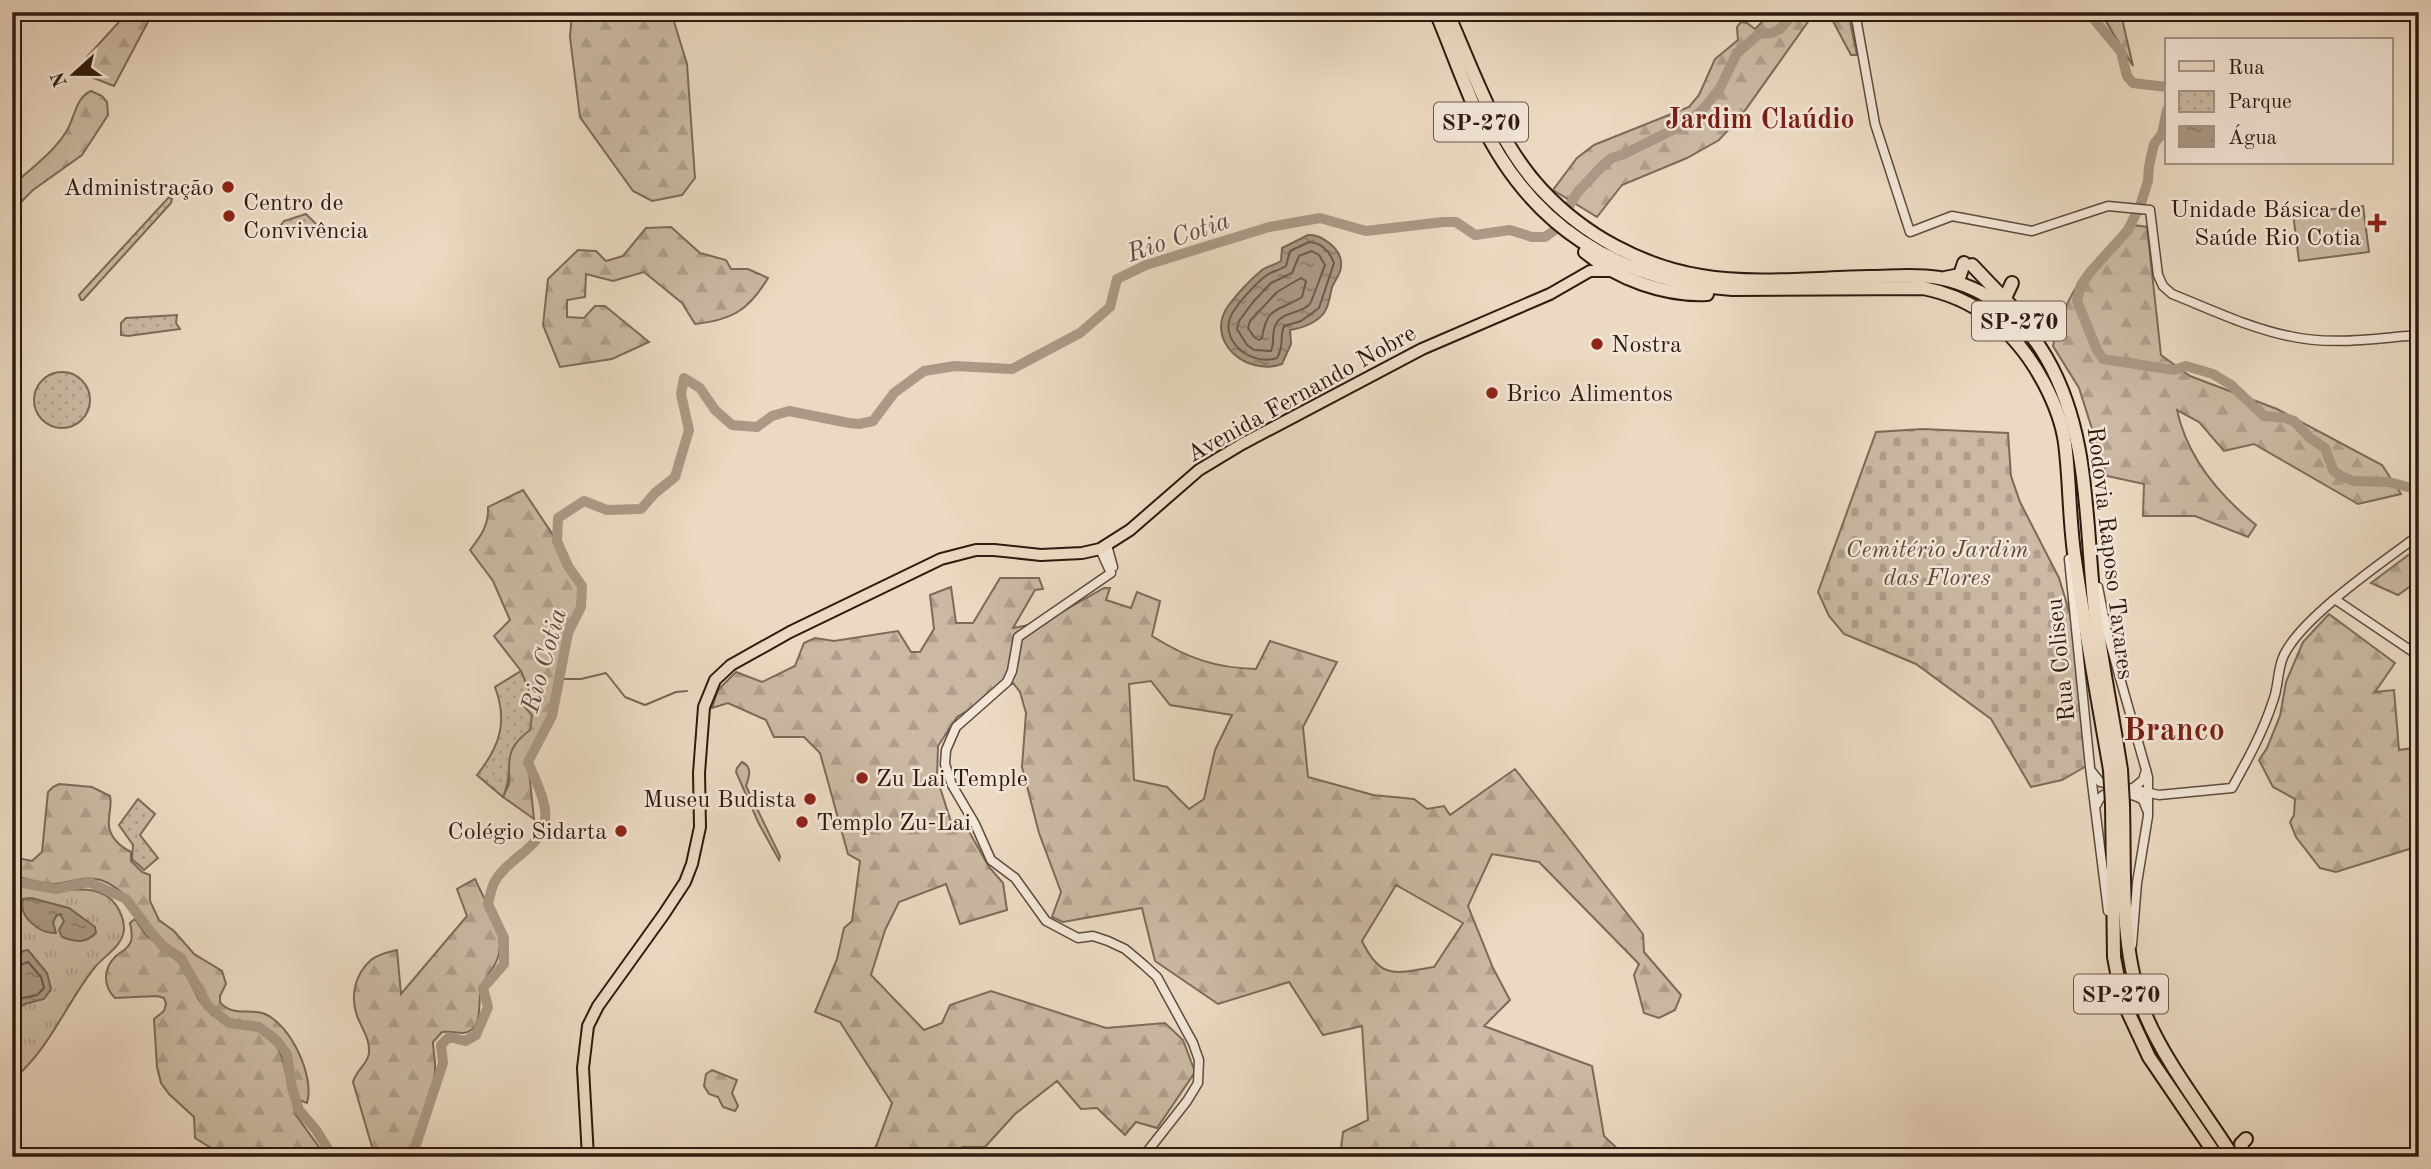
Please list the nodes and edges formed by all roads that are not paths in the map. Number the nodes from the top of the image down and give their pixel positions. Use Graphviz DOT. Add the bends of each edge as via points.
graph roads {
  1 [pos="1436,12"];
  2 [pos="1447,12"];
  3 [pos="1855,12"];
  4 [pos="1554,211"];
  5 [pos="1572,229"];
  6 [pos="1586,253"];
  7 [pos="1614,272"];
  8 [pos="1580,276"];
  9 [pos="1939,278"];
  10 [pos="2012,283"];
  11 [pos="1732,289"];
  12 [pos="2005,298"];
  13 [pos="2419,335"];
  14 [pos="2037,342"];
  15 [pos="2070,531"];
  16 [pos="2419,534"];
  17 [pos="1103,547"];
  18 [pos="2091,559"];
  19 [pos="2336,600"];
  20 [pos="2082,610"];
  21 [pos="2078,639"];
  22 [pos="2419,656"];
  23 [pos="2146,769"];
  24 [pos="2115,770"];
  25 [pos="2092,772"];
  26 [pos="2082,784"];
  27 [pos="2107,785"];
  28 [pos="2093,789"];
  29 [pos="2132,789"];
  30 [pos="2149,792"];
  31 [pos="2159,795"];
  32 [pos="2117,805"];
  33 [pos="2149,805"];
  34 [pos="2096,810"];
  35 [pos="2148,816"];
  36 [pos="2114,957"];
  37 [pos="2133,976"];
  38 [pos="2246,1139"];
  39 [pos="588,1157"];
  40 [pos="1143,1157"];
  41 [pos="2217,1157"];
  42 [pos="2233,1157"];
  43 [pos="2244,1157"];
  1 -- 4 [label="highway, Rodovia Raposo Tavares / SP-270" via="1497,151 1520,184"];
  2 -- 4 [label="highway, Rodovia Raposo Tavares / SP-270" via="1510,147"];
  3 -- 13 [label="street" via="1875,124 1910,232 1952,216 2032,231 2108,206 2147,210 2158,275 2162,286 2172,293 2290,337 2330,341"];
  4 -- 5 [label="highway, Rodovia Raposo Tavares / SP-270"];
  5 -- 6 [label="highway"];
  5 -- 9 [label="highway, Rodovia Raposo Tavares / SP-270" via="1595,235 1637,257 1703,276"];
  5 -- 11 [label="highway, Rodovia Raposo Tavares / SP-270" via="1605,256 1643,273 1681,284"];
  6 -- 7 [label="highway"];
  6 -- 8 [label="main road"];
  7 -- 8 [label="main road" via="1596,270"];
  7 -- 11 [label="highway" via="1682,294"];
  8 -- 17 [label="main road, Avenida Fernando Nobre" via="1550,294 1422,349 1242,444 1199,470 1130,530"];
  9 -- 12 [label="highway" via="1960,275 1968,264"];
  9 -- 14 [label="highway, Rodovia Raposo Tavares / SP-270" via="1992,298"];
  10 -- 12 [label="highway"];
  11 -- 15 [label="highway, Rodovia Raposo Tavares / SP-270" via="1923,288 1962,300 1988,315 2027,353 2060,418"];
  12 -- 14 [label="highway"];
  14 -- 18 [label="highway, Rodovia Raposo Tavares / SP-270" via="2075,425"];
  15 -- 20 [label="highway, Rodovia Raposo Tavares / SP-270"];
  15 -- 21 [label="street, Rua Coliseu"];
  16 -- 19 [label="street"];
  17 -- 39 [label="main road, Avenida Fernando Nobre" via="1041,555 976,550 941,559 752,652 715,680 702,722 701,814 692,864 685,882 588,1026 583,1068"];
  17 -- 40 [label="street" via="1111,569 1018,636 1007,682 956,727 945,764 991,860 1015,878 1046,921 1078,938 1108,940 1144,965 1157,977 1193,1043 1199,1060 1198,1083"];
  18 -- 23 [label="street"];
  18 -- 24 [label="highway, Rodovia Raposo Tavares / SP-270"];
  19 -- 22 [label="street"];
  19 -- 31 [label="street" via="2284,654 2264,728 2232,788"];
  20 -- 21 [label="highway"];
  20 -- 24 [label="highway, Rodovia Raposo Tavares / SP-270"];
  21 -- 25 [label="street, Rua Coliseu"];
  23 -- 29 [label="street" via="2143,780"];
  23 -- 30 [label="street"];
  24 -- 32 [label="highway, Rodovia Raposo Tavares / SP-270, bridge"];
  25 -- 27 [label="street"];
  25 -- 28 [label="street, Rua Coliseu"];
  26 -- 28 [label="street"];
  27 -- 28 [label="street"];
  27 -- 29 [label="street"];
  28 -- 34 [label="street, Rua Coliseu"];
  29 -- 30 [label="street"];
  30 -- 31 [label="street"];
  30 -- 33 [label="street"];
  31 -- 33 [label="street"];
  32 -- 36 [label="highway, Rodovia Raposo Tavares / SP-270"];
  32 -- 37 [label="highway, Rodovia Raposo Tavares / SP-270"];
  33 -- 35 [label="street"];
  34 -- 35 [label="street" via="2104,794 2128,794 2143,800"];
  34 -- 36 [label="street, Rua Coliseu"];
  35 -- 37 [label="street" via="2134,915"];
  36 -- 41 [label="highway, Rodovia Raposo Tavares / SP-270" via="2122,999 2138,1037"];
  37 -- 42 [label="highway, Rodovia Raposo Tavares / SP-270" via="2154,1033"];
  38 -- 43 [label="highway" via="2241,1144"];
}
